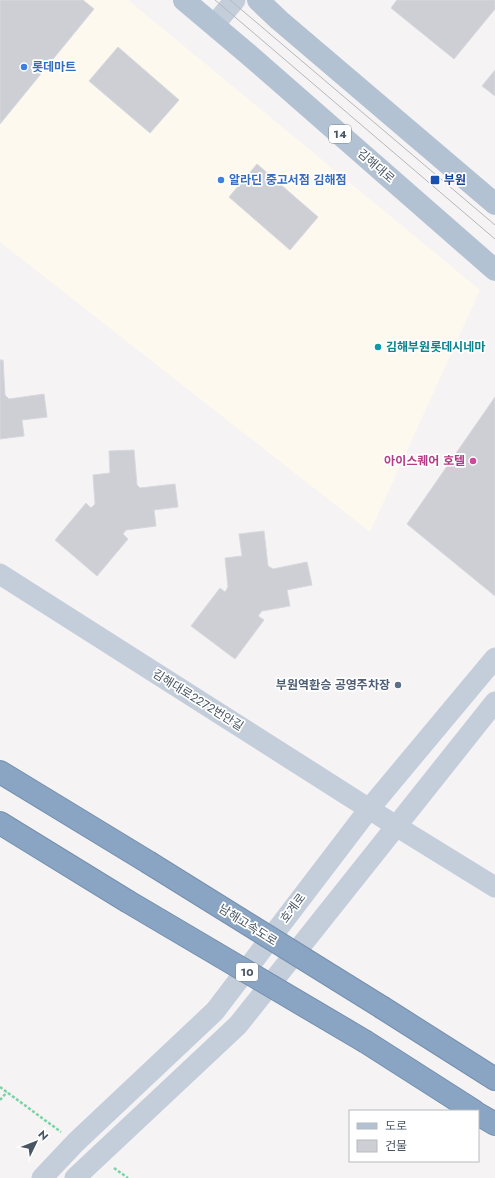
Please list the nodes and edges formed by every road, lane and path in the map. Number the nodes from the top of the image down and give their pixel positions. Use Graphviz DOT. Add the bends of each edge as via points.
graph roads {
  1 [pos="184,0"];
  2 [pos="235,0"];
  3 [pos="258,0"];
  4 [pos="214,25"];
  5 [pos="495,204"];
  6 [pos="495,270"];
  7 [pos="0,574"];
  8 [pos="495,658"];
  9 [pos="495,702"];
  10 [pos="0,772"];
  11 [pos="369,809"];
  12 [pos="0,823"];
  13 [pos="396,826"];
  14 [pos="495,887"];
  15 [pos="495,1079"];
  16 [pos="0,1087"];
  17 [pos="6,1092"];
  18 [pos="0,1100"];
  19 [pos="472,1110"];
  20 [pos="479,1115"];
  21 [pos="495,1124"];
  22 [pos="76,1142"];
  23 [pos="42,1178"];
  24 [pos="75,1178"];
  1 -- 4 [label="main road, 김해대로 / 14"];
  2 -- 4 [label="main road"];
  3 -- 5 [label="main road"];
  4 -- 6 [label="main road, 김해대로 / 14"];
  7 -- 11 [label="main road, 김해대로2272번안길"];
  8 -- 11 [label="main road, 호계로"];
  9 -- 13 [label="main road"];
  10 -- 15 [label="highway, 남해고속도로, bridge"];
  11 -- 13 [label="main road, 김해대로2272번안길"];
  11 -- 22 [label="main road, 호계로" via="214,1011"];
  12 -- 19 [label="highway, 10, bridge" via="366,1042"];
  13 -- 14 [label="main road, 김해대로2272번안길"];
  13 -- 24 [label="main road" via="238,1025"];
  16 -- 17 [label="path"];
  17 -- 18 [label="path"];
  17 -- 22 [label="path"];
  20 -- 21 [label="highway"];
  22 -- 23 [label="main road, 호계로"];
}
